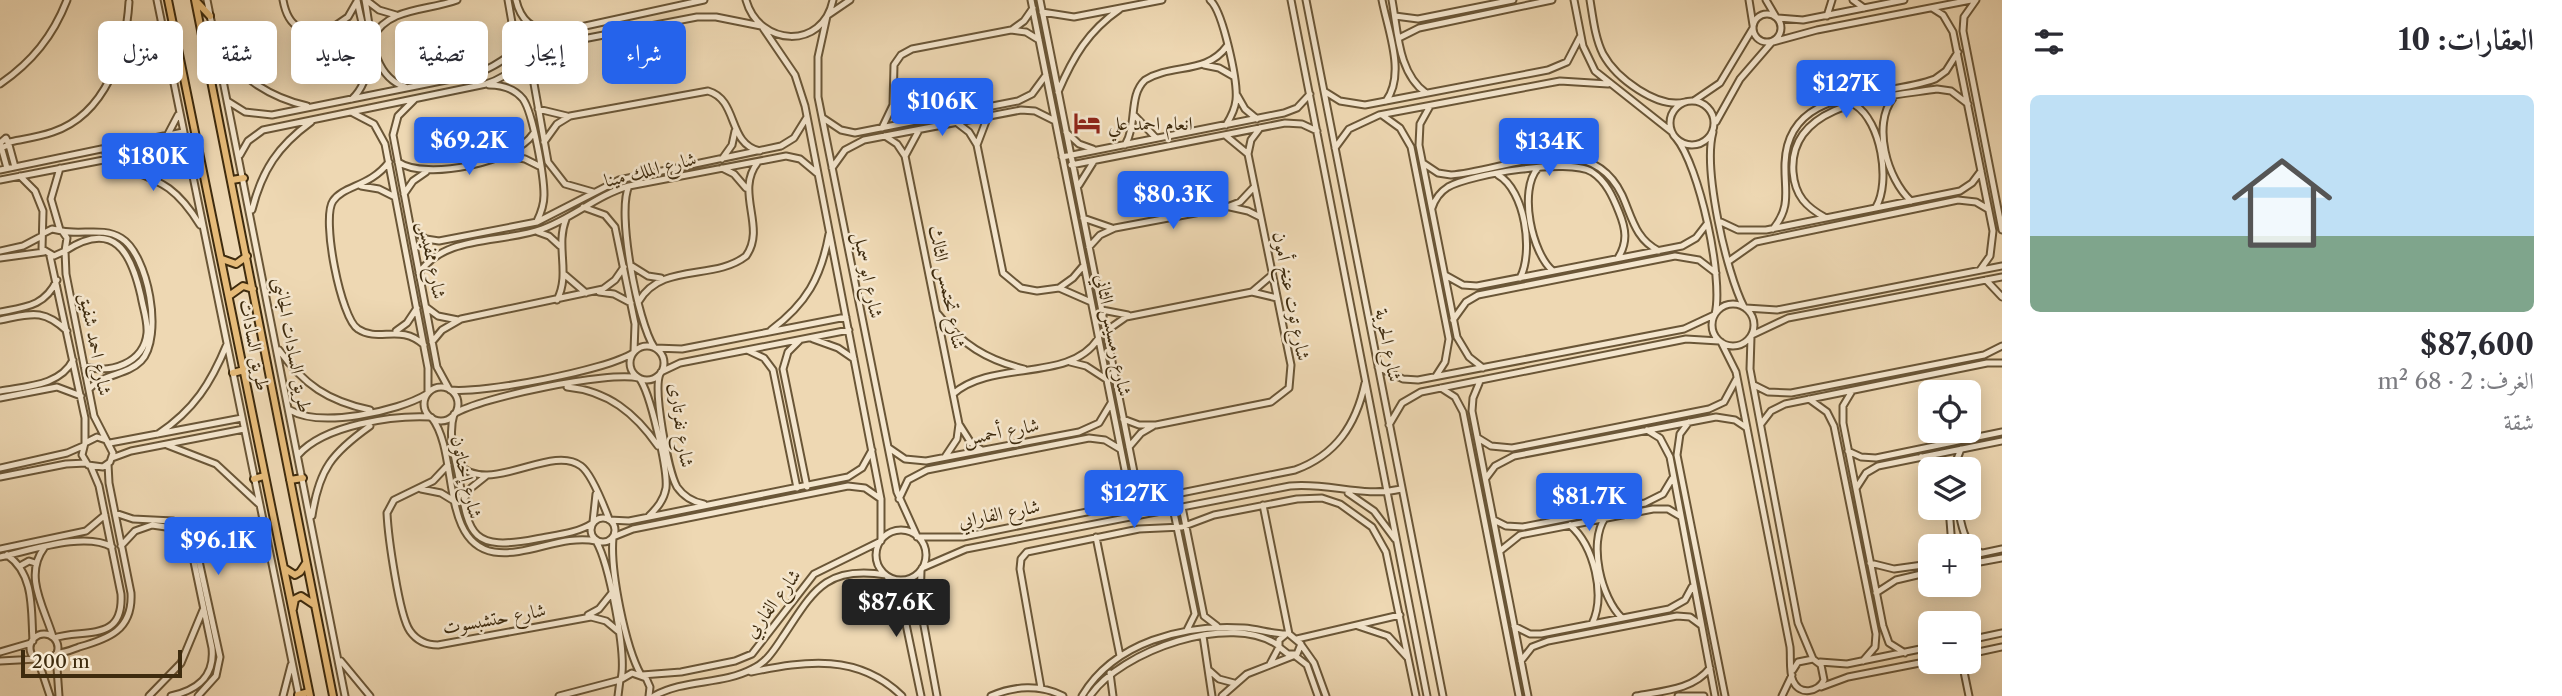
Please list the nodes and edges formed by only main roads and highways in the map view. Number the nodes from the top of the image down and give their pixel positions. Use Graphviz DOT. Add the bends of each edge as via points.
graph roads {
  1 [pos="168,0"];
  2 [pos="195,0"];
  3 [pos="210,16"];
  4 [pos="172,20"];
  5 [pos="167,21"];
  6 [pos="244,177"];
  7 [pos="232,180"];
  8 [pos="247,256"];
  9 [pos="222,259"];
  10 [pos="253,289"];
  11 [pos="229,296"];
  12 [pos="244,370"];
  13 [pos="233,373"];
  14 [pos="264,476"];
  15 [pos="303,478"];
  16 [pos="254,479"];
  17 [pos="290,480"];
  18 [pos="306,563"];
  19 [pos="283,566"];
  20 [pos="314,605"];
  21 [pos="292,611"];
  22 [pos="309,694"];
  23 [pos="299,695"];
  24 [pos="333,696"];
  1 -- 4 [label="main road, طريق السادات"];
  2 -- 3 [label="main road"];
  2 -- 7 [label="main road, طريق السادات"];
  4 -- 5 [label="main road"];
  4 -- 9 [label="main road, طريق السادات"];
  6 -- 7 [label="main road"];
  7 -- 8 [label="main road, طريق السادات"];
  8 -- 9 [label="main road" via="236,264"];
  8 -- 10 [label="main road, طريق السادات"];
  9 -- 11 [label="main road, طريق السادات"];
  10 -- 11 [label="main road" via="243,286"];
  10 -- 17 [label="main road, طريق السادات"];
  11 -- 12 [label="main road, طريق السادات"];
  12 -- 13 [label="main road"];
  12 -- 14 [label="main road, طريق السادات"];
  14 -- 16 [label="main road"];
  14 -- 19 [label="main road, طريق السادات"];
  15 -- 17 [label="main road"];
  17 -- 18 [label="main road, طريق السادات"];
  18 -- 19 [label="main road" via="295,575"];
  18 -- 20 [label="main road, طريق السادات"];
  19 -- 21 [label="main road, طريق السادات"];
  20 -- 21 [label="main road" via="300,596"];
  20 -- 24 [label="main road, طريق السادات"];
  21 -- 22 [label="main road, طريق السادات"];
  22 -- 23 [label="main road"];
}
